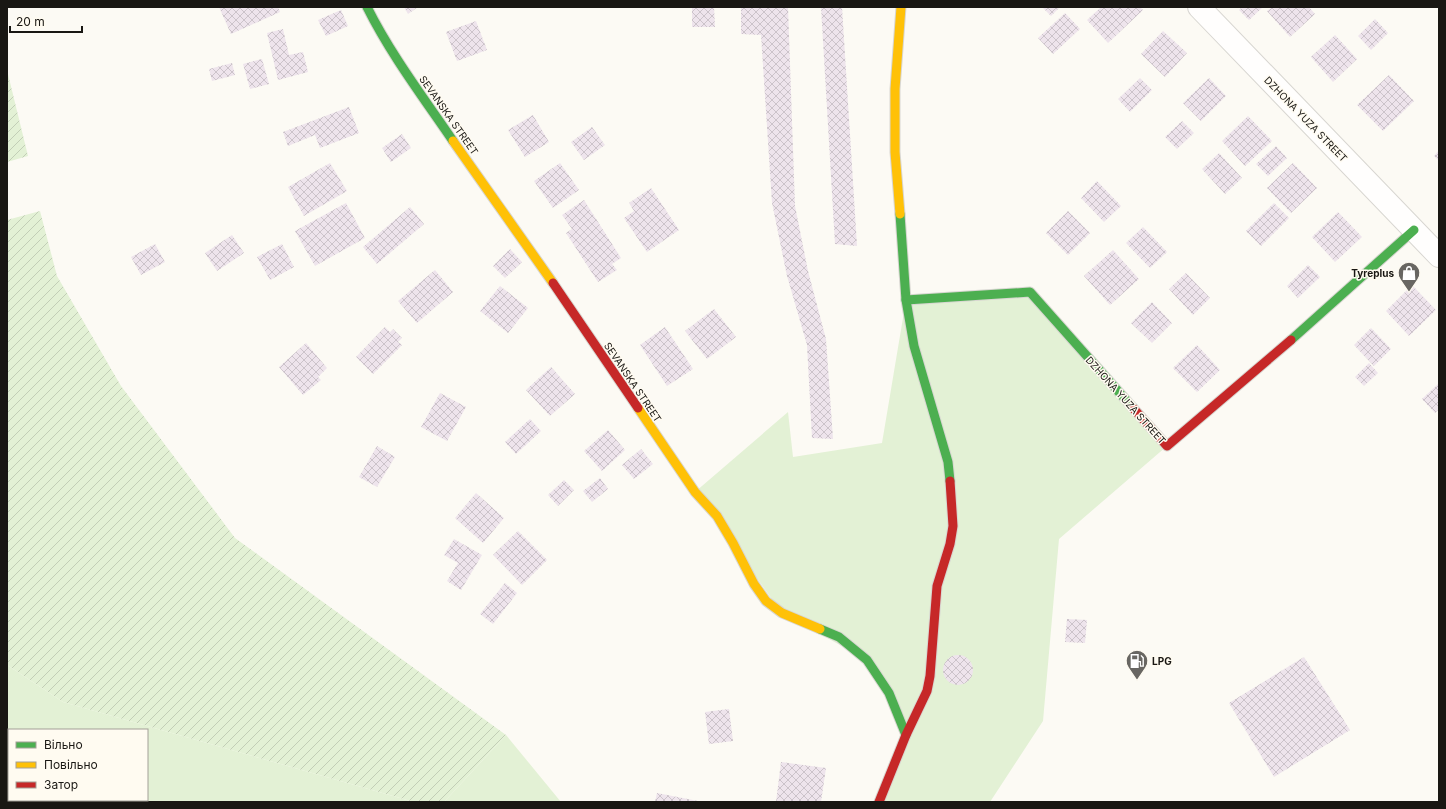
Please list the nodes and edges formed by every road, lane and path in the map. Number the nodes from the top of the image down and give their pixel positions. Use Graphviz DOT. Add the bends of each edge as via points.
graph roads {
  1 [pos="367,7"];
  2 [pos="901,7"];
  3 [pos="1199,7"];
  4 [pos="1414,230"];
  5 [pos="1439,256"];
  6 [pos="906,300"];
  7 [pos="906,735"];
  8 [pos="880,802"];
  1 -- 7 [label="street, SEVANSKA STREET" via="397,60 691,486 717,516 766,601 782,614 839,638 867,660 889,693"];
  2 -- 6 [label="street" via="895,89 895,152"];
  3 -- 4 [label="street, DZHONA YUZA STREET"];
  4 -- 5 [label="street, DZHONA YUZA STREET"];
  4 -- 6 [label="street, DZHONA YUZA STREET" via="1294,338 1167,446 1030,292"];
  6 -- 7 [label="street" via="914,346 948,462 953,526 937,586 927,691"];
  7 -- 8 [label="street"];
}
